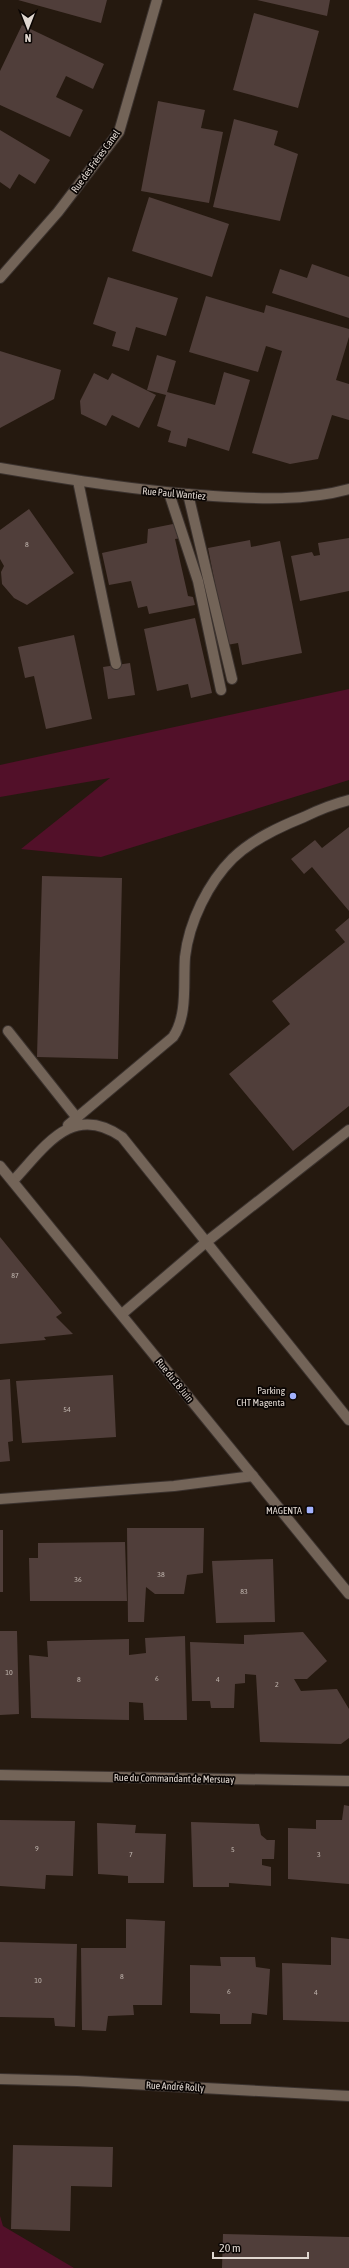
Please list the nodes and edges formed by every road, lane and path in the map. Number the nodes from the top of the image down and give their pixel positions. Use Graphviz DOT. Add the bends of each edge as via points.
graph roads {
  1 [pos="157,0"];
  2 [pos="0,278"];
  3 [pos="0,468"];
  4 [pos="78,481"];
  5 [pos="349,489"];
  6 [pos="170,493"];
  7 [pos="188,494"];
  8 [pos="116,664"];
  9 [pos="232,679"];
  10 [pos="221,690"];
  11 [pos="349,800"];
  12 [pos="8,1031"];
  13 [pos="77,1118"];
  14 [pos="349,1130"];
  15 [pos="58,1133"];
  16 [pos="0,1166"];
  17 [pos="13,1181"];
  18 [pos="205,1243"];
  19 [pos="122,1314"];
  20 [pos="349,1420"];
  21 [pos="253,1476"];
  22 [pos="0,1499"];
  23 [pos="349,1594"];
  24 [pos="0,1775"];
  25 [pos="349,1781"];
  26 [pos="0,2079"];
  27 [pos="349,2096"];
  1 -- 2 [label="street, Rue des Frères Canel" via="119,132 58,212"];
  3 -- 4 [label="street, Rue Paul Wantiez"];
  4 -- 6 [label="street, Rue Paul Wantiez"];
  4 -- 8 [label="street"];
  5 -- 7 [label="street, Rue Paul Wantiez" via="288,498"];
  6 -- 7 [label="street, Rue Paul Wantiez"];
  6 -- 10 [label="street" via="198,580"];
  7 -- 9 [label="street"];
  11 -- 13 [label="street" via="271,832 234,858 222,871 200,908 188,941 179,1029 168,1042"];
  12 -- 13 [label="street"];
  13 -- 15 [label="street"];
  14 -- 18 [label="street"];
  15 -- 17 [label="street"];
  15 -- 18 [label="street" via="72,1126 94,1124 108,1127 122,1137"];
  16 -- 17 [label="street, Rue du 18 Juin"];
  17 -- 19 [label="street, Rue du 18 Juin"];
  18 -- 19 [label="street"];
  18 -- 20 [label="street"];
  19 -- 21 [label="street, Rue du 18 Juin"];
  21 -- 22 [label="street" via="174,1486"];
  21 -- 23 [label="street, Rue du 18 Juin"];
  24 -- 25 [label="street, Rue du Commandant de Mersuay"];
  26 -- 27 [label="street, Rue André Rolly"];
}
